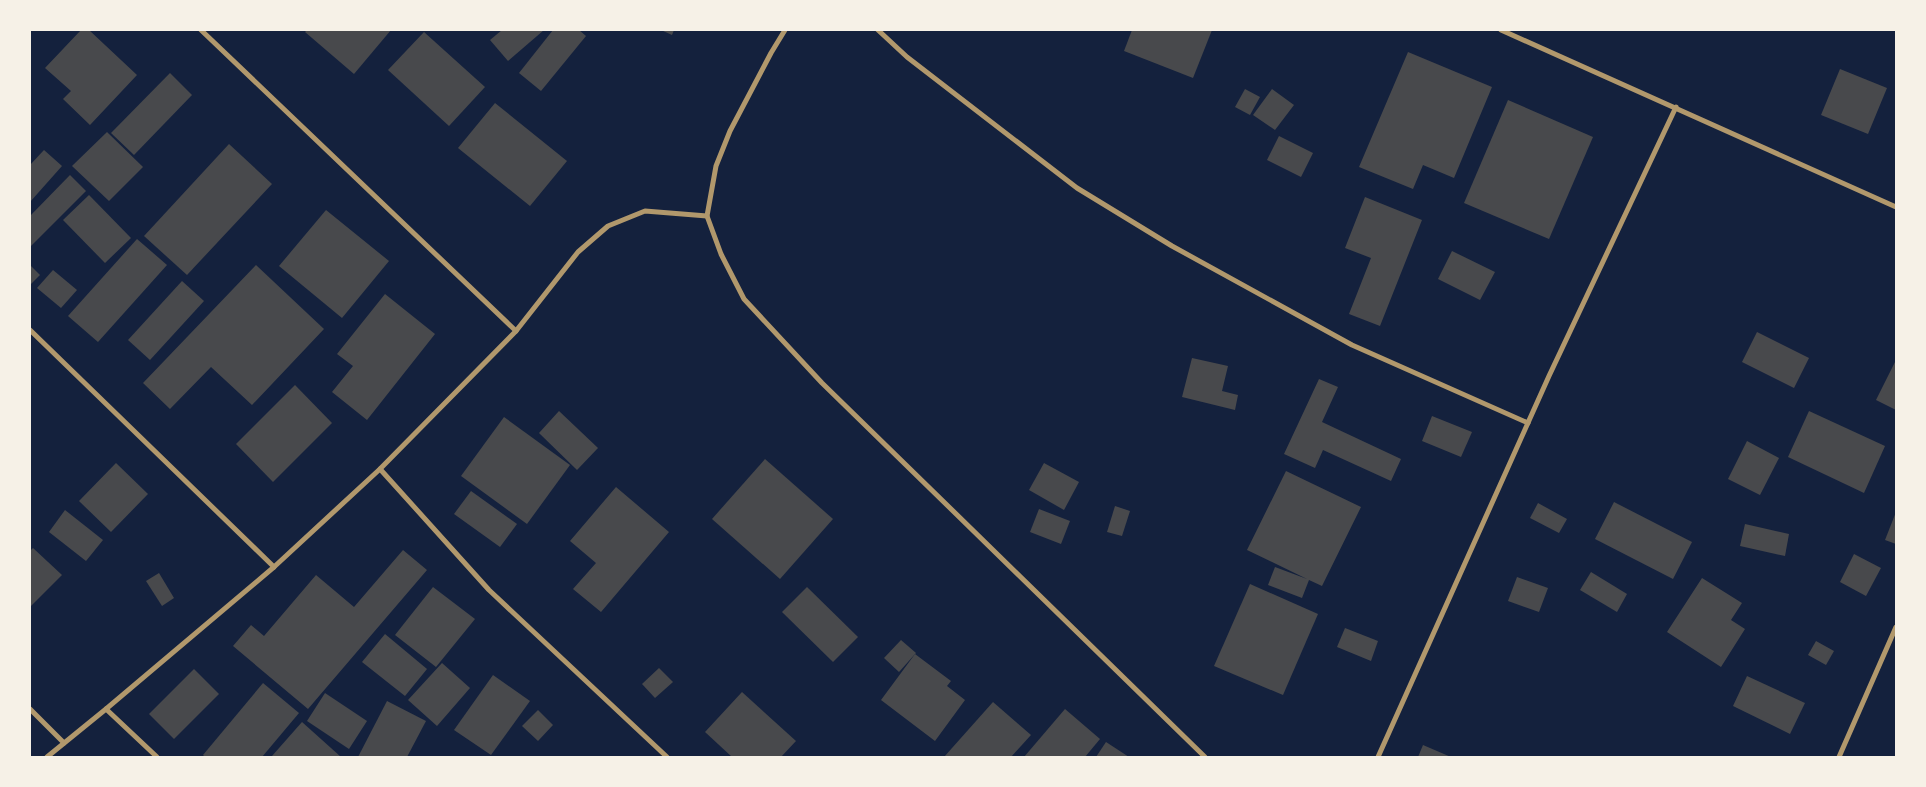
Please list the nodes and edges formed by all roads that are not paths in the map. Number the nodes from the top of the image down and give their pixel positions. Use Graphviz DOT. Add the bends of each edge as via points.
graph roads {
  1 [pos="201,30"];
  2 [pos="785,30"];
  3 [pos="878,30"];
  4 [pos="1501,30"];
  5 [pos="1676,108"];
  6 [pos="1896,207"];
  7 [pos="707,216"];
  8 [pos="30,330"];
  9 [pos="516,330"];
  10 [pos="1528,422"];
  11 [pos="380,468"];
  12 [pos="274,567"];
  13 [pos="1896,627"];
  14 [pos="30,709"];
  15 [pos="106,709"];
  16 [pos="64,743"];
  17 [pos="47,757"];
  18 [pos="156,757"];
  19 [pos="667,757"];
  20 [pos="1205,757"];
  21 [pos="1378,757"];
  22 [pos="1839,757"];
  1 -- 9 [label="street"];
  2 -- 7 [label="street" via="730,131 716,166"];
  3 -- 10 [label="street" via="907,57 1077,188 1172,246 1352,345"];
  4 -- 5 [label="street"];
  5 -- 6 [label="street"];
  5 -- 10 [label="street"];
  7 -- 9 [label="street" via="645,210 608,226 578,252"];
  7 -- 20 [label="street" via="721,254 744,300 822,383"];
  8 -- 12 [label="street"];
  9 -- 11 [label="street"];
  10 -- 21 [label="street"];
  11 -- 12 [label="street"];
  11 -- 19 [label="street" via="489,590"];
  12 -- 15 [label="street"];
  13 -- 22 [label="street"];
  14 -- 16 [label="street"];
  15 -- 16 [label="street"];
  15 -- 18 [label="street"];
  16 -- 17 [label="street"];
}
